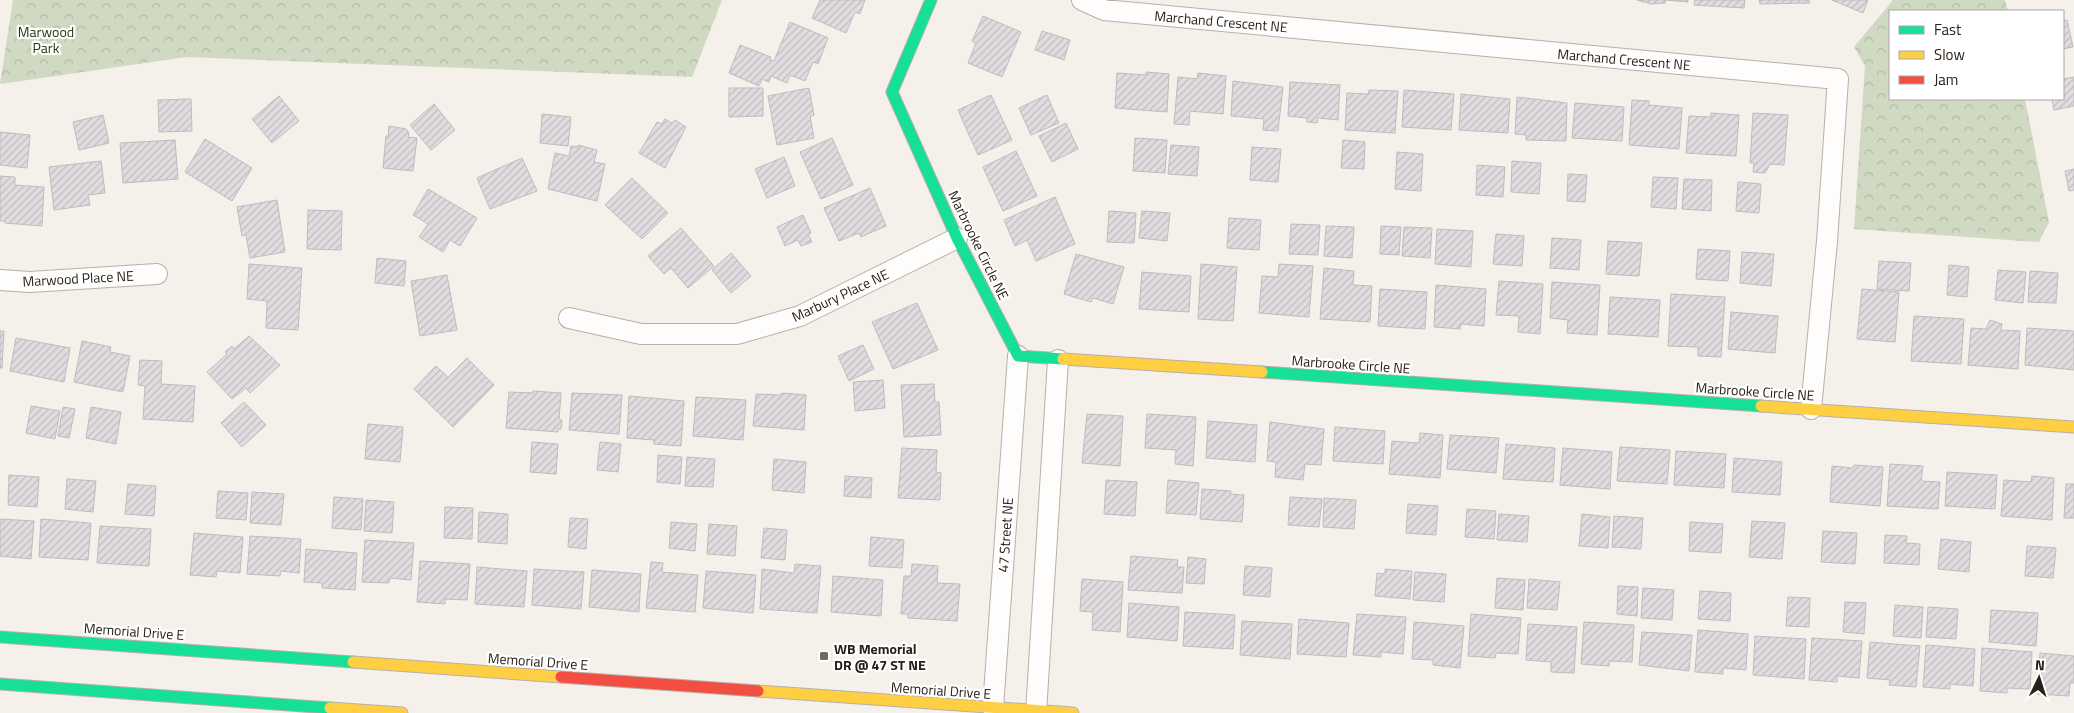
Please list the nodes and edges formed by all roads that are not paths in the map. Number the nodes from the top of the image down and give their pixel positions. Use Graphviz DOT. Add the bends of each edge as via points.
graph roads {
  1 [pos="931,0"];
  2 [pos="1082,0"];
  3 [pos="957,238"];
  4 [pos="157,274"];
  5 [pos="0,280"];
  6 [pos="569,318"];
  7 [pos="1018,356"];
  8 [pos="1058,360"];
  9 [pos="1812,409"];
  10 [pos="2074,427"];
  11 [pos="0,637"];
  12 [pos="0,684"];
  13 [pos="994,711"];
  14 [pos="1037,712"];
  15 [pos="402,713"];
  16 [pos="1073,713"];
  1 -- 3 [label="main road, Marbrooke Circle NE" via="892,92"];
  2 -- 9 [label="street, Marchand Crescent NE" via="1104,10 1838,79"];
  3 -- 6 [label="street, Marbury Place NE" via="800,316 737,334 642,334"];
  3 -- 7 [label="main road, Marbrooke Circle NE"];
  4 -- 5 [label="street, Marwood Place NE" via="30,282"];
  7 -- 8 [label="main road, Marbrooke Circle NE"];
  7 -- 13 [label="street, 47 Street NE"];
  8 -- 9 [label="main road, Marbrooke Circle NE"];
  8 -- 14 [label="street"];
  9 -- 10 [label="main road, Marbrooke Circle NE"];
  11 -- 13 [label="main road, Memorial Drive E"];
  12 -- 15 [label="main road"];
  13 -- 14 [label="main road, Memorial Drive E"];
  14 -- 16 [label="main road, Memorial Drive E"];
}
